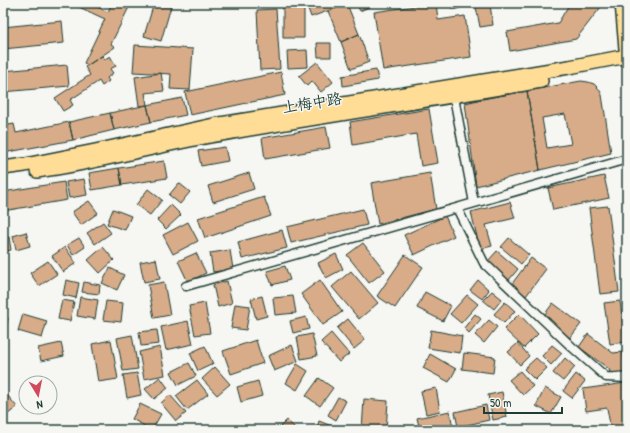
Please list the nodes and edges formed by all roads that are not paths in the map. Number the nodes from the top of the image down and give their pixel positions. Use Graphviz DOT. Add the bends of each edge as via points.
graph roads {
  1 [pos="622,3"];
  2 [pos="627,56"];
  3 [pos="627,60"];
  4 [pos="627,65"];
  5 [pos="453,92"];
  6 [pos="218,129"];
  7 [pos="627,159"];
  8 [pos="3,168"];
  9 [pos="3,175"];
  10 [pos="474,203"];
  11 [pos="457,208"];
  12 [pos="186,286"];
  13 [pos="627,378"];
  1 -- 2 [label="main road"];
  2 -- 3 [label="main road"];
  2 -- 5 [label="main road, 上梅中路"];
  4 -- 5 [label="main road, 上梅中路"];
  5 -- 6 [label="main road, 上梅中路"];
  5 -- 10 [label="street"];
  6 -- 8 [label="main road, 上梅中路"];
  6 -- 9 [label="main road, 上梅中路" via="63,168"];
  7 -- 10 [label="street"];
  10 -- 11 [label="street"];
  11 -- 12 [label="street"];
  11 -- 13 [label="street" via="484,263 606,377"];
}
